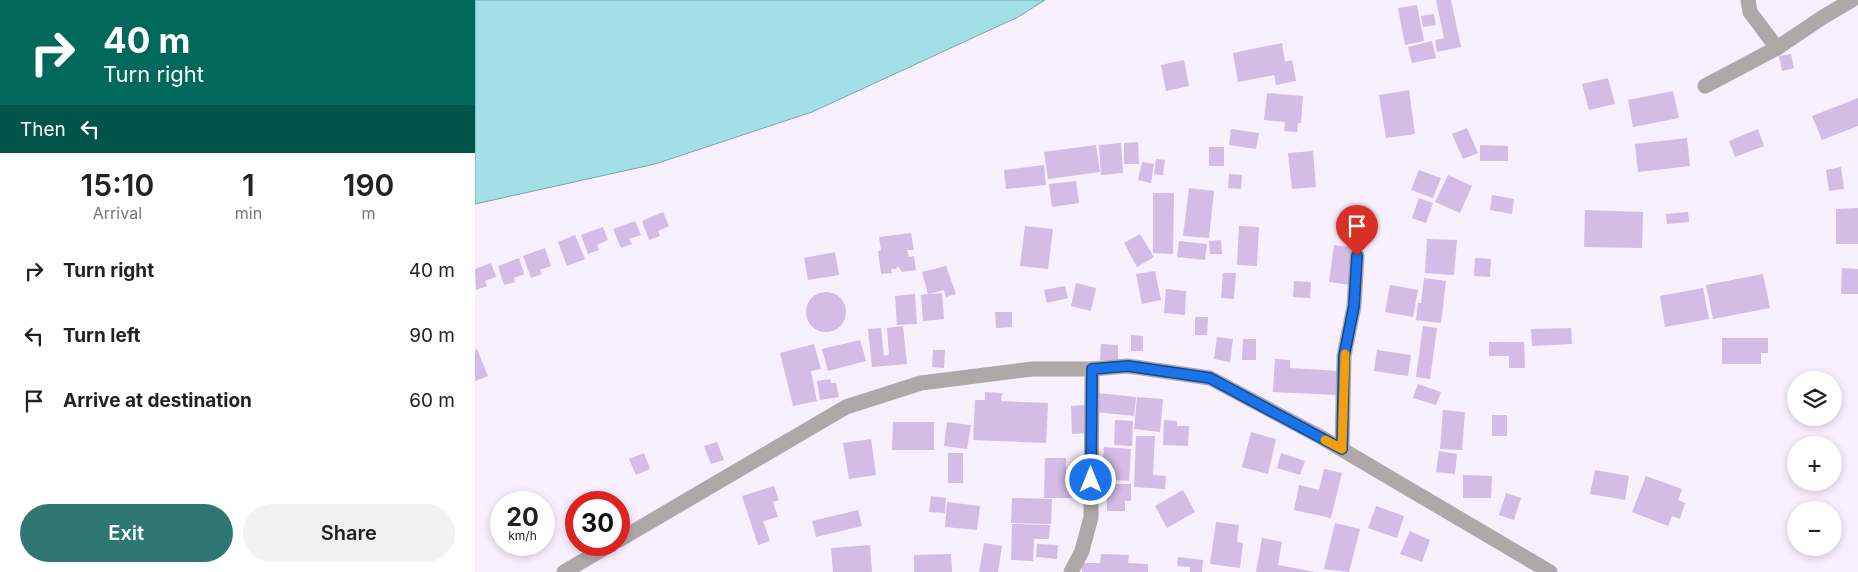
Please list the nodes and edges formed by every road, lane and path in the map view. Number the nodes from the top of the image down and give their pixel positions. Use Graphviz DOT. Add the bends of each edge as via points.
graph roads {
  1 [pos="1747,0"];
  2 [pos="1852,0"];
  3 [pos="1777,48"];
  4 [pos="1705,86"];
  5 [pos="1357,256"];
  6 [pos="1092,369"];
  7 [pos="1342,449"];
  8 [pos="630,534"];
  9 [pos="592,556"];
  10 [pos="568,571"];
  11 [pos="1071,572"];
  12 [pos="1550,572"];
  1 -- 3 [label="street" via="1750,12"];
  2 -- 3 [label="street"];
  3 -- 4 [label="street"];
  5 -- 7 [label="street" via="1354,306 1344,356"];
  6 -- 7 [label="street" via="1128,366 1210,378"];
  6 -- 8 [label="street" via="1032,370 921,383 846,407"];
  6 -- 11 [label="street" via="1091,517 1082,551"];
  7 -- 12 [label="street"];
  9 -- 10 [label="street"];
}
